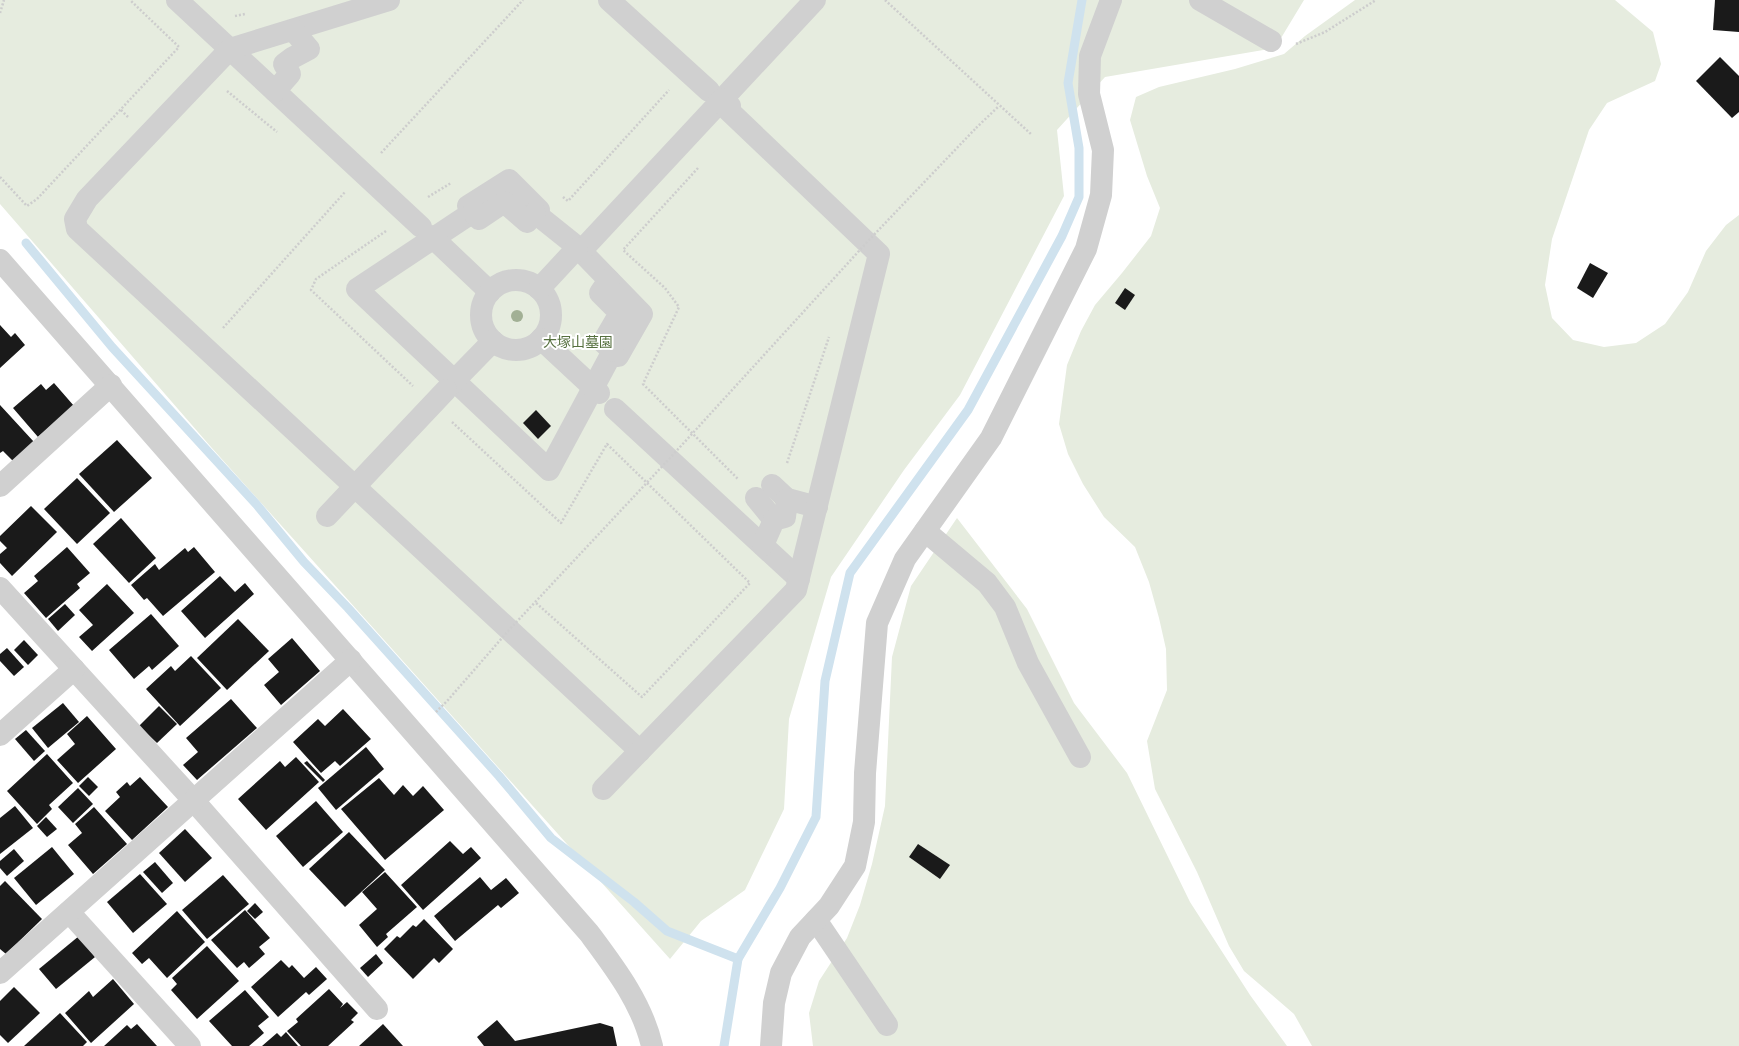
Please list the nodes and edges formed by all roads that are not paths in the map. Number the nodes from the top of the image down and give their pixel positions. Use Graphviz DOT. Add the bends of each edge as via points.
graph roads {
  1 [pos="177,0"];
  2 [pos="389,0"];
  3 [pos="609,0"];
  4 [pos="801,0"];
  5 [pos="815,0"];
  6 [pos="1111,0"];
  7 [pos="1200,0"];
  8 [pos="362,4"];
  9 [pos="293,30"];
  10 [pos="1271,41"];
  11 [pos="767,44"];
  12 [pos="230,49"];
  13 [pos="275,91"];
  14 [pos="716,95"];
  15 [pos="668,151"];
  16 [pos="429,234"];
  17 [pos="578,248"];
  18 [pos="0,260"];
  19 [pos="539,289"];
  20 [pos="490,292"];
  21 [pos="541,339"];
  22 [pos="493,341"];
  23 [pos="111,385"];
  24 [pos="451,385"];
  25 [pos="596,390"];
  26 [pos="615,409"];
  27 [pos="0,486"];
  28 [pos="356,487"];
  29 [pos="772,494"];
  30 [pos="817,507"];
  31 [pos="327,516"];
  32 [pos="774,520"];
  33 [pos="925,531"];
  34 [pos="763,545"];
  35 [pos="799,579"];
  36 [pos="0,588"];
  37 [pos="351,660"];
  38 [pos="74,669"];
  39 [pos="0,735"];
  40 [pos="640,751"];
  41 [pos="1080,757"];
  42 [pos="603,789"];
  43 [pos="194,801"];
  44 [pos="69,912"];
  45 [pos="816,920"];
  46 [pos="0,973"];
  47 [pos="377,1009"];
  48 [pos="887,1025"];
  49 [pos="190,1046"];
  50 [pos="652,1046"];
  51 [pos="771,1046"];
  1 -- 12 [label="street"];
  2 -- 8 [label="street"];
  3 -- 14 [label="street"];
  4 -- 11 [label="street"];
  5 -- 11 [label="street"];
  6 -- 33 [label="street" via="1090,56 1089,94 1103,150 1101,195 1086,249 991,438"];
  7 -- 10 [label="street"];
  8 -- 9 [label="street"];
  9 -- 12 [label="street"];
  9 -- 13 [label="street" via="309,49 284,64 293,76"];
  11 -- 14 [label="street"];
  11 -- 15 [label="street"];
  12 -- 13 [label="street"];
  12 -- 28 [label="street" via="87,199 75,219 76,229"];
  13 -- 16 [label="street"];
  14 -- 15 [label="street"];
  14 -- 30 [label="street" via="730,106 726,109 879,254"];
  15 -- 17 [label="street"];
  16 -- 17 [label="street" via="473,212 468,206 508,180 539,210 535,214"];
  16 -- 20 [label="street"];
  16 -- 24 [label="street" via="357,289"];
  17 -- 19 [label="street"];
  17 -- 25 [label="street" via="642,314 618,356 613,351"];
  18 -- 23 [label="street"];
  19 -- 20 [label="street" via="517,280 502,283"];
  19 -- 21 [label="street" via="550,305 551,322"];
  20 -- 22 [label="street" via="482,307 482,322 487,335"];
  21 -- 22 [label="street" via="523,350 509,350"];
  21 -- 25 [label="street"];
  22 -- 24 [label="street"];
  23 -- 27 [label="street"];
  23 -- 37 [label="street"];
  24 -- 25 [label="street" via="550,470"];
  24 -- 28 [label="street"];
  26 -- 34 [label="street"];
  28 -- 31 [label="street"];
  28 -- 40 [label="street"];
  29 -- 30 [label="street"];
  29 -- 32 [label="street"];
  29 -- 32 [label="street" via="785,517"];
  30 -- 35 [label="street"];
  32 -- 34 [label="street"];
  33 -- 41 [label="street" via="986,583 1005,607 1028,663"];
  33 -- 45 [label="street" via="905,559 877,623 865,773 864,822 855,866 829,906"];
  34 -- 35 [label="street"];
  35 -- 40 [label="street" via="796,590"];
  36 -- 38 [label="street"];
  37 -- 43 [label="street"];
  37 -- 50 [label="street" via="589,933 624,980 648,1029"];
  38 -- 39 [label="street"];
  38 -- 43 [label="street"];
  40 -- 42 [label="street"];
  43 -- 44 [label="street"];
  43 -- 47 [label="street"];
  44 -- 46 [label="street"];
  44 -- 49 [label="street"];
  45 -- 48 [label="street"];
  45 -- 51 [label="street" via="800,936 782,973 774,1004"];
}
